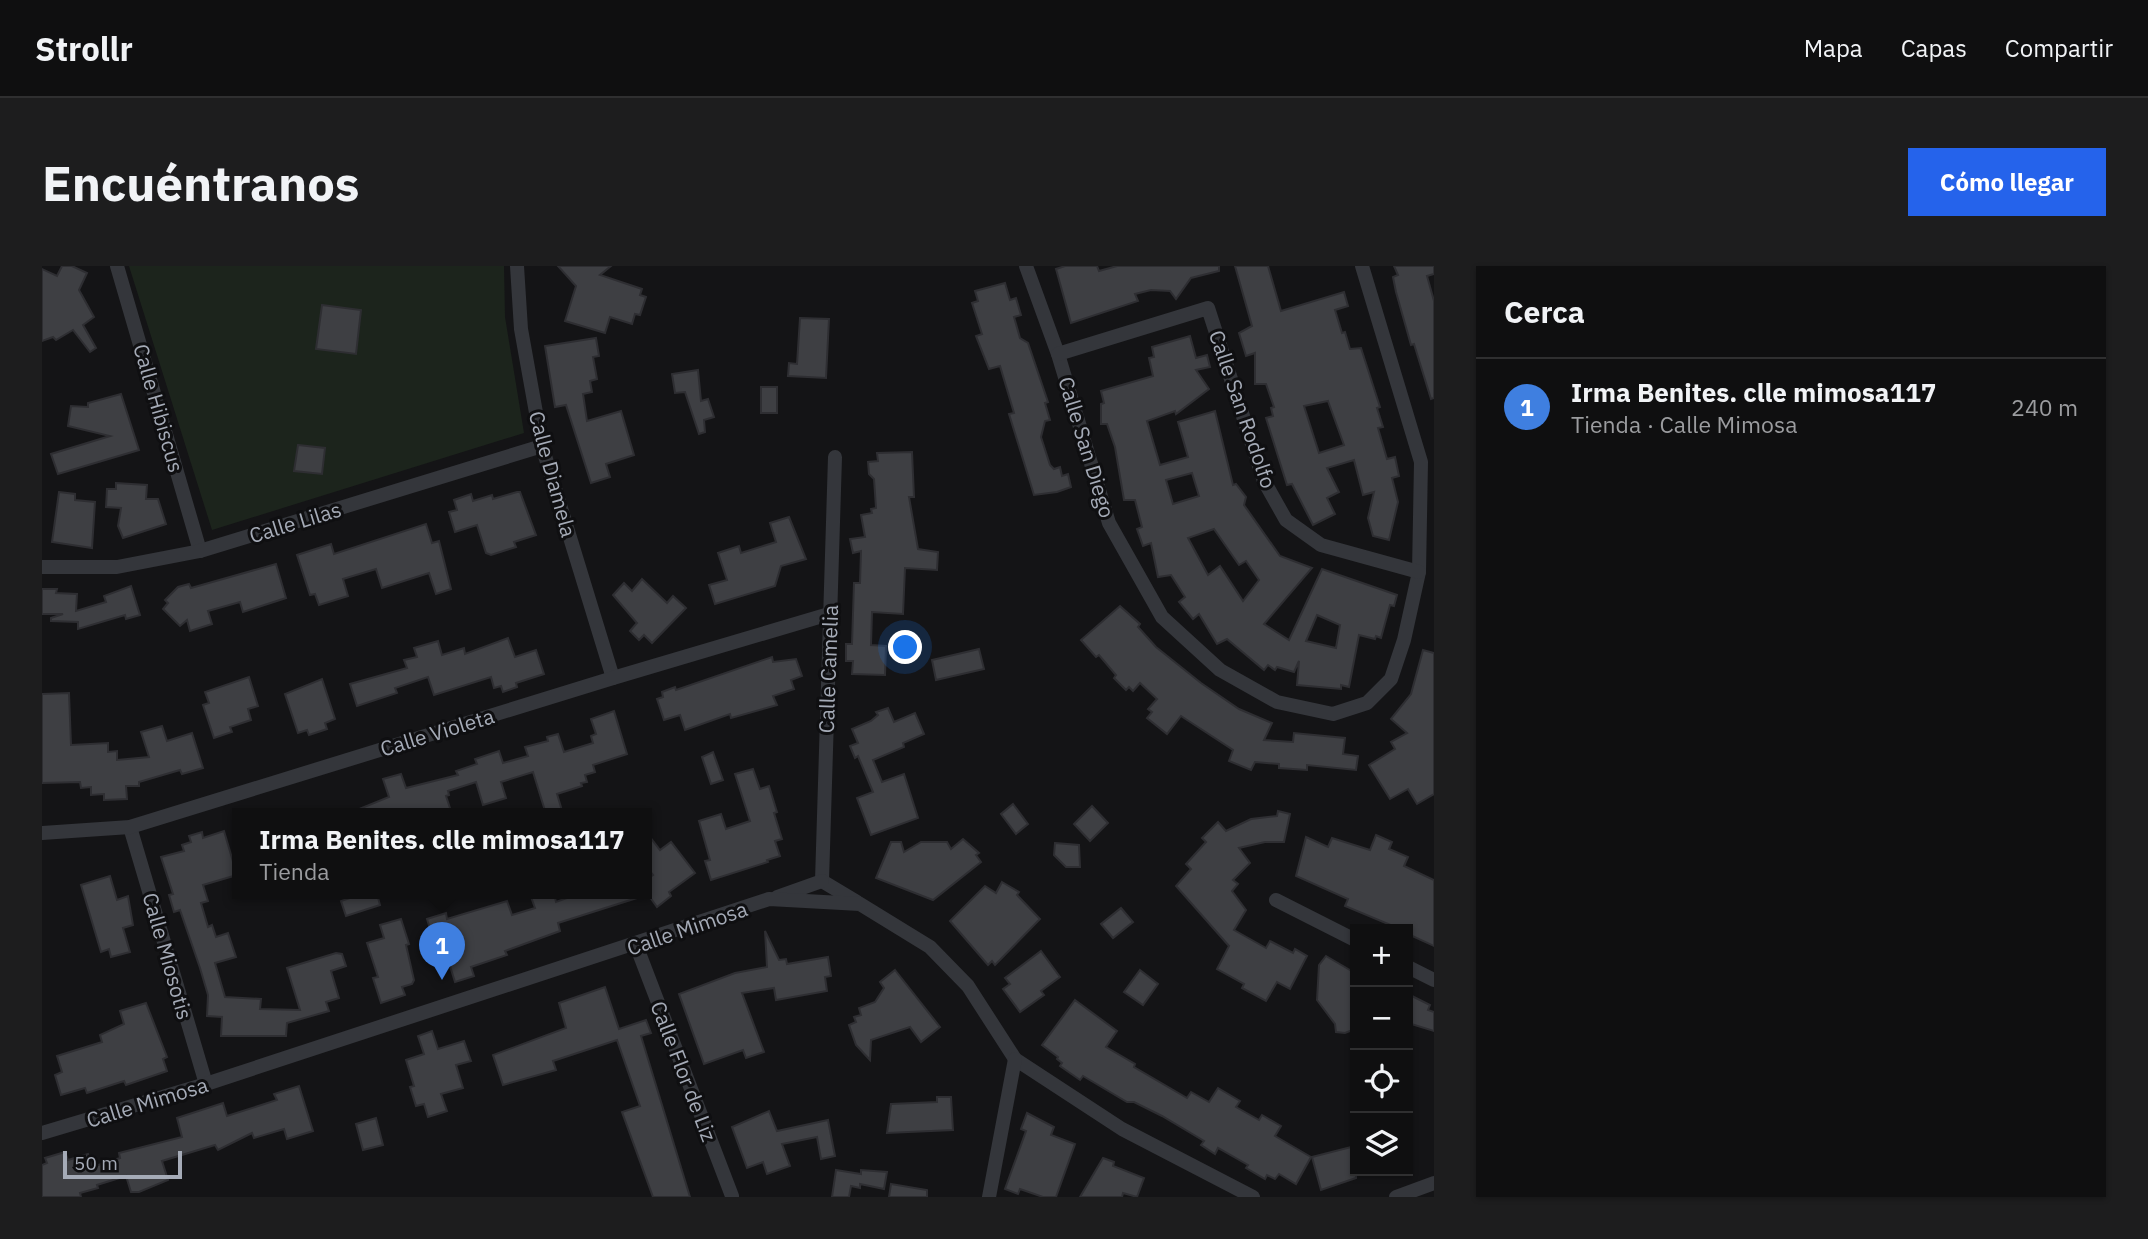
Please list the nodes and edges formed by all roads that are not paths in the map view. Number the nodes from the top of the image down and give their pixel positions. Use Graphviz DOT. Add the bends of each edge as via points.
graph roads {
  1 [pos="117,266"];
  2 [pos="517,266"];
  3 [pos="1026,266"];
  4 [pos="1362,266"];
  5 [pos="1058,354"];
  6 [pos="542,446"];
  7 [pos="835,457"];
  8 [pos="200,551"];
  9 [pos="42,567"];
  10 [pos="1419,572"];
  11 [pos="829,614"];
  12 [pos="613,678"];
  13 [pos="130,827"];
  14 [pos="42,833"];
  15 [pos="822,881"];
  16 [pos="769,900"];
  17 [pos="1276,900"];
  18 [pos="860,904"];
  19 [pos="1350,937"];
  20 [pos="636,946"];
  21 [pos="1413,970"];
  22 [pos="1434,980"];
  23 [pos="1016,1059"];
  24 [pos="206,1084"];
  25 [pos="42,1133"];
  26 [pos="1434,1183"];
  27 [pos="732,1196"];
  28 [pos="989,1197"];
  29 [pos="1253,1197"];
  30 [pos="1396,1197"];
  1 -- 8 [label="street, Calle Hibiscus"];
  2 -- 6 [label="street, Calle Diamela" via="521,329"];
  3 -- 5 [label="street, Calle San Diego"];
  4 -- 10 [label="street, Calle San Diego" via="1421,462"];
  5 -- 10 [label="street, Calle San Rodolfo" via="1208,308 1264,481 1286,520 1321,545"];
  5 -- 10 [label="street, Calle San Diego" via="1109,523 1162,617 1220,670 1277,702 1333,714 1367,703 1391,679"];
  6 -- 8 [label="street, Calle Lilas"];
  6 -- 12 [label="street, Calle Diamela"];
  7 -- 11 [label="street, Calle Camelia"];
  8 -- 9 [label="street, Calle Lilas" via="117,567"];
  11 -- 12 [label="street, Calle Violeta"];
  11 -- 15 [label="street, Calle Camelia"];
  12 -- 13 [label="street, Calle Violeta"];
  13 -- 14 [label="street, Calle Violeta"];
  13 -- 24 [label="street, Calle Miosotis"];
  15 -- 16 [label="street"];
  15 -- 18 [label="street"];
  16 -- 18 [label="street, Calle Mimosa"];
  16 -- 20 [label="street, Calle Mimosa"];
  17 -- 19 [label="street"];
  18 -- 23 [label="street, Calle Mimosa" via="930,947 968,986"];
  20 -- 24 [label="street, Calle Mimosa"];
  20 -- 27 [label="street, Calle Flor de Liz"];
  21 -- 22 [label="street"];
  23 -- 28 [label="street"];
  23 -- 29 [label="street, Calle Mimosa" via="1122,1129"];
  24 -- 25 [label="street, Calle Mimosa"];
  26 -- 30 [label="street"];
}
